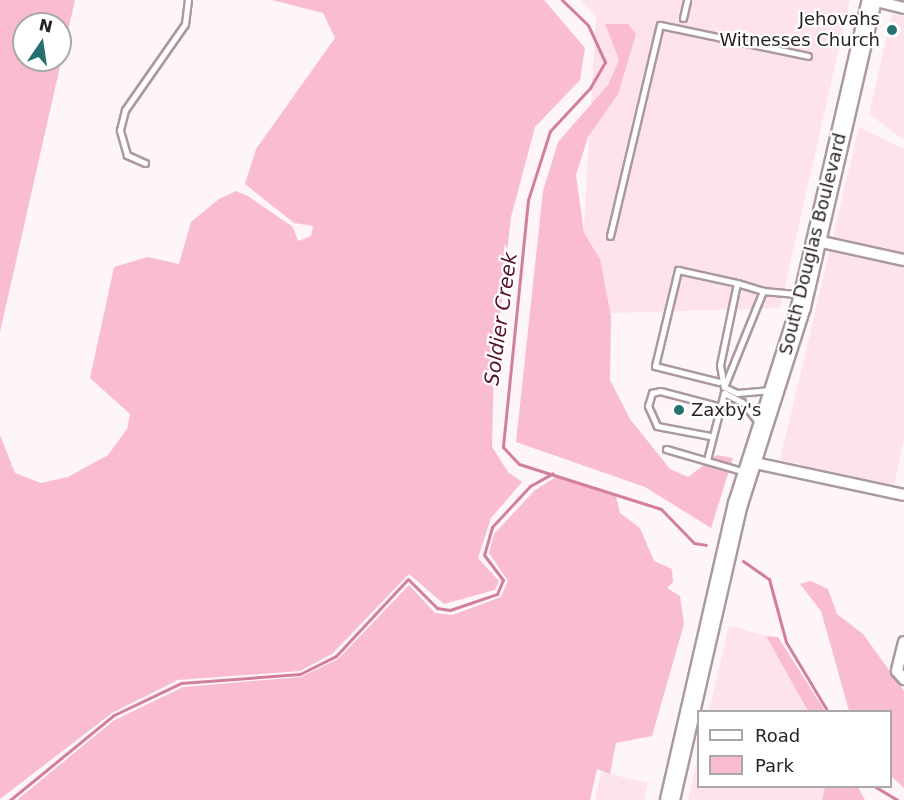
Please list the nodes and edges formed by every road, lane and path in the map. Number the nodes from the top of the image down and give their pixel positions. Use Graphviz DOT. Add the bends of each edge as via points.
graph roads {
  1 [pos="188,0"];
  2 [pos="687,0"];
  3 [pos="872,0"];
  4 [pos="904,8"];
  5 [pos="683,18"];
  6 [pos="808,56"];
  7 [pos="145,163"];
  8 [pos="610,236"];
  9 [pos="817,241"];
  10 [pos="904,260"];
  11 [pos="737,283"];
  12 [pos="763,291"];
  13 [pos="804,295"];
  14 [pos="719,382"];
  15 [pos="724,387"];
  16 [pos="773,390"];
  17 [pos="734,394"];
  18 [pos="717,406"];
  19 [pos="762,426"];
  20 [pos="710,436"];
  21 [pos="666,449"];
  22 [pos="707,460"];
  23 [pos="748,467"];
  24 [pos="904,495"];
  25 [pos="904,642"];
  26 [pos="904,679"];
  27 [pos="670,800"];
  1 -- 7 [label="lane" via="185,24 125,110 120,130 127,155"];
  2 -- 5 [label="lane"];
  3 -- 4 [label="street"];
  3 -- 9 [label="main road, South Douglas Boulevard"];
  6 -- 8 [label="lane" via="660,25"];
  9 -- 10 [label="street"];
  9 -- 13 [label="main road, South Douglas Boulevard"];
  11 -- 12 [label="lane"];
  11 -- 14 [label="lane"];
  11 -- 14 [label="lane" via="678,270 654,357 664,372"];
  12 -- 13 [label="lane"];
  12 -- 15 [label="lane"];
  13 -- 16 [label="main road, South Douglas Boulevard"];
  14 -- 15 [label="lane"];
  15 -- 17 [label="lane"];
  16 -- 17 [label="lane"];
  16 -- 19 [label="main road, South Douglas Boulevard"];
  17 -- 18 [label="lane" via="724,393"];
  17 -- 19 [label="lane"];
  18 -- 20 [label="lane"];
  18 -- 20 [label="lane" via="660,391 652,393 648,406 657,426"];
  19 -- 23 [label="main road, South Douglas Boulevard"];
  20 -- 22 [label="lane"];
  21 -- 22 [label="lane"];
  22 -- 23 [label="lane"];
  23 -- 24 [label="street"];
  23 -- 27 [label="main road, South Douglas Boulevard"];
  25 -- 26 [label="street" via="897,671"];
}
